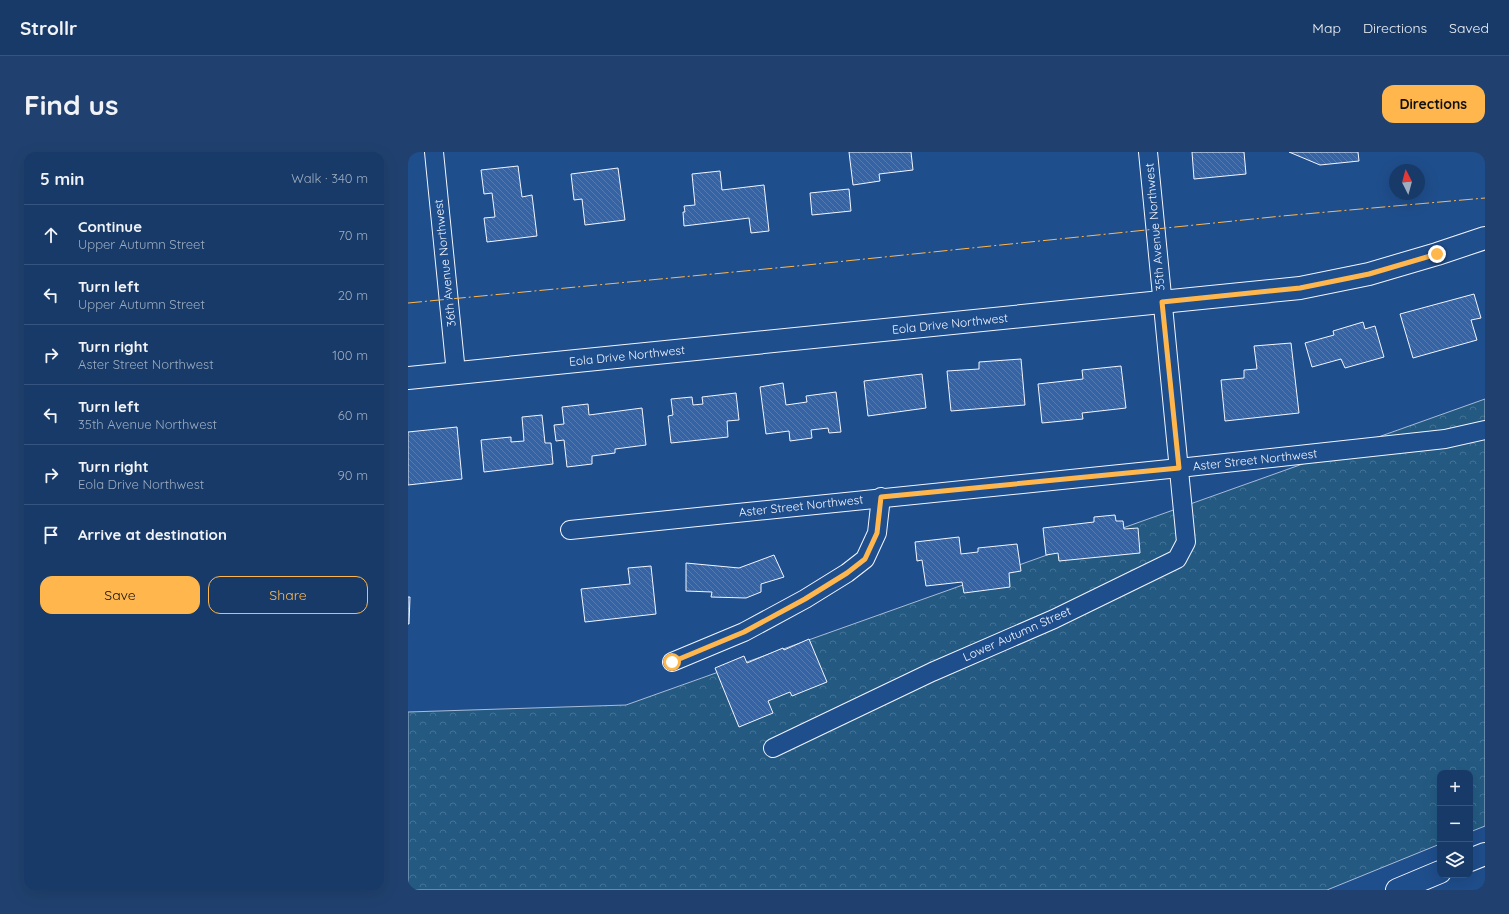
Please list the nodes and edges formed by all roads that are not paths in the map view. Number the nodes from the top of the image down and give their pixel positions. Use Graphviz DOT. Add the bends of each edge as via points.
graph roads {
  1 [pos="434,152"];
  2 [pos="1148,152"];
  3 [pos="1485,238"];
  4 [pos="1162,302"];
  5 [pos="456,373"];
  6 [pos="408,378"];
  7 [pos="1485,430"];
  8 [pos="1179,468"];
  9 [pos="881,497"];
  10 [pos="570,530"];
  11 [pos="672,662"];
  12 [pos="773,748"];
  13 [pos="1485,854"];
  14 [pos="1473,859"];
  15 [pos="1437,873"];
  16 [pos="1397,890"];
  1 -- 5 [label="street, 36th Avenue Northwest"];
  2 -- 4 [label="street, 35th Avenue Northwest"];
  3 -- 4 [label="street, Eola Drive Northwest" via="1346,279 1300,288"];
  4 -- 5 [label="street, Eola Drive Northwest"];
  4 -- 8 [label="street, 35th Avenue Northwest"];
  5 -- 6 [label="street, Eola Drive Northwest"];
  7 -- 8 [label="street, Aster Street Northwest" via="1445,439"];
  8 -- 9 [label="street, Aster Street Northwest"];
  8 -- 12 [label="street, Lower Autumn Street" via="1186,542 1177,559"];
  9 -- 10 [label="street, Aster Street Northwest"];
  9 -- 11 [label="street" via="877,533 865,559 859,564 805,599 744,632"];
  13 -- 14 [label="street"];
  15 -- 16 [label="street"];
}
